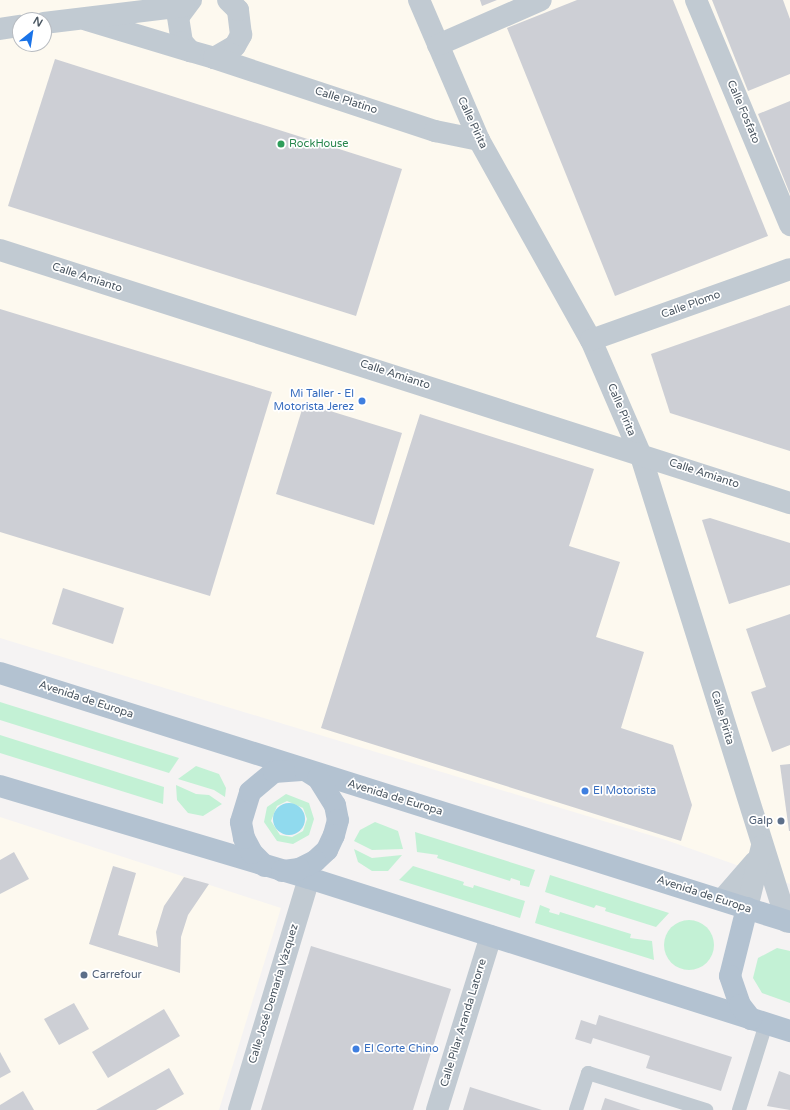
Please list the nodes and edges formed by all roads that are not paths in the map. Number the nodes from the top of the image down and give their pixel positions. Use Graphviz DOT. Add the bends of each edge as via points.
graph roads {
  1 [pos="228,0"];
  2 [pos="419,0"];
  3 [pos="541,0"];
  4 [pos="696,0"];
  5 [pos="188,3"];
  6 [pos="78,18"];
  7 [pos="52,22"];
  8 [pos="12,27"];
  9 [pos="0,29"];
  10 [pos="438,45"];
  11 [pos="190,51"];
  12 [pos="214,58"];
  13 [pos="479,140"];
  14 [pos="790,225"];
  15 [pos="0,250"];
  16 [pos="790,269"];
  17 [pos="591,340"];
  18 [pos="640,453"];
  19 [pos="790,503"];
  20 [pos="0,673"];
  21 [pos="305,770"];
  22 [pos="0,786"];
  23 [pos="759,854"];
  24 [pos="273,868"];
  25 [pos="309,878"];
  26 [pos="722,900"];
  27 [pos="747,908"];
  28 [pos="785,920"];
  29 [pos="491,936"];
  30 [pos="741,941"];
  31 [pos="758,1021"];
  32 [pos="790,1031"];
  33 [pos="239,1110"];
  34 [pos="437,1110"];
  35 [pos="576,1110"];
  36 [pos="706,1110"];
  37 [pos="740,1110"];
  1 -- 12 [label="street" via="238,10 241,35 235,46"];
  2 -- 10 [label="street, Calle Pirita"];
  3 -- 10 [label="street"];
  4 -- 14 [label="street, Calle Fosfato"];
  5 -- 6 [label="street"];
  5 -- 11 [label="street" via="178,30"];
  6 -- 7 [label="street"];
  6 -- 11 [label="street"];
  8 -- 9 [label="street"];
  10 -- 13 [label="street, Calle Pirita"];
  11 -- 12 [label="street, Calle Platino"];
  12 -- 13 [label="street, Calle Platino" via="435,131"];
  13 -- 17 [label="street, Calle Pirita"];
  15 -- 18 [label="street, Calle Amianto"];
  16 -- 17 [label="street, Calle Plomo"];
  17 -- 18 [label="street, Calle Pirita"];
  18 -- 19 [label="street, Calle Amianto"];
  18 -- 23 [label="street, Calle Pirita"];
  20 -- 21 [label="main road, Avenida de Europa"];
  21 -- 24 [label="main road" via="274,772 250,792 242,822 244,838 252,853"];
  21 -- 24 [label="main road" via="318,778 335,805 334,835 327,850 299,869"];
  21 -- 26 [label="main road, Avenida de Europa"];
  22 -- 24 [label="main road"];
  23 -- 26 [label="street"];
  23 -- 27 [label="street, Calle Pirita"];
  23 -- 28 [label="street, Calle Pirita"];
  24 -- 25 [label="main road"];
  25 -- 29 [label="main road"];
  25 -- 33 [label="street, Calle José Demaría Vázquez"];
  26 -- 27 [label="main road, Avenida de Europa"];
  27 -- 28 [label="main road, Avenida de Europa"];
  27 -- 30 [label="main road"];
  28 -- 30 [label="main road" via="749,928"];
  29 -- 31 [label="main road"];
  29 -- 34 [label="street, Calle Pilar Aranda Latorre"];
  30 -- 31 [label="main road" via="730,976 740,1005"];
  31 -- 32 [label="main road"];
  31 -- 37 [label="lane"];
  35 -- 36 [label="lane" via="588,1073"];
}
